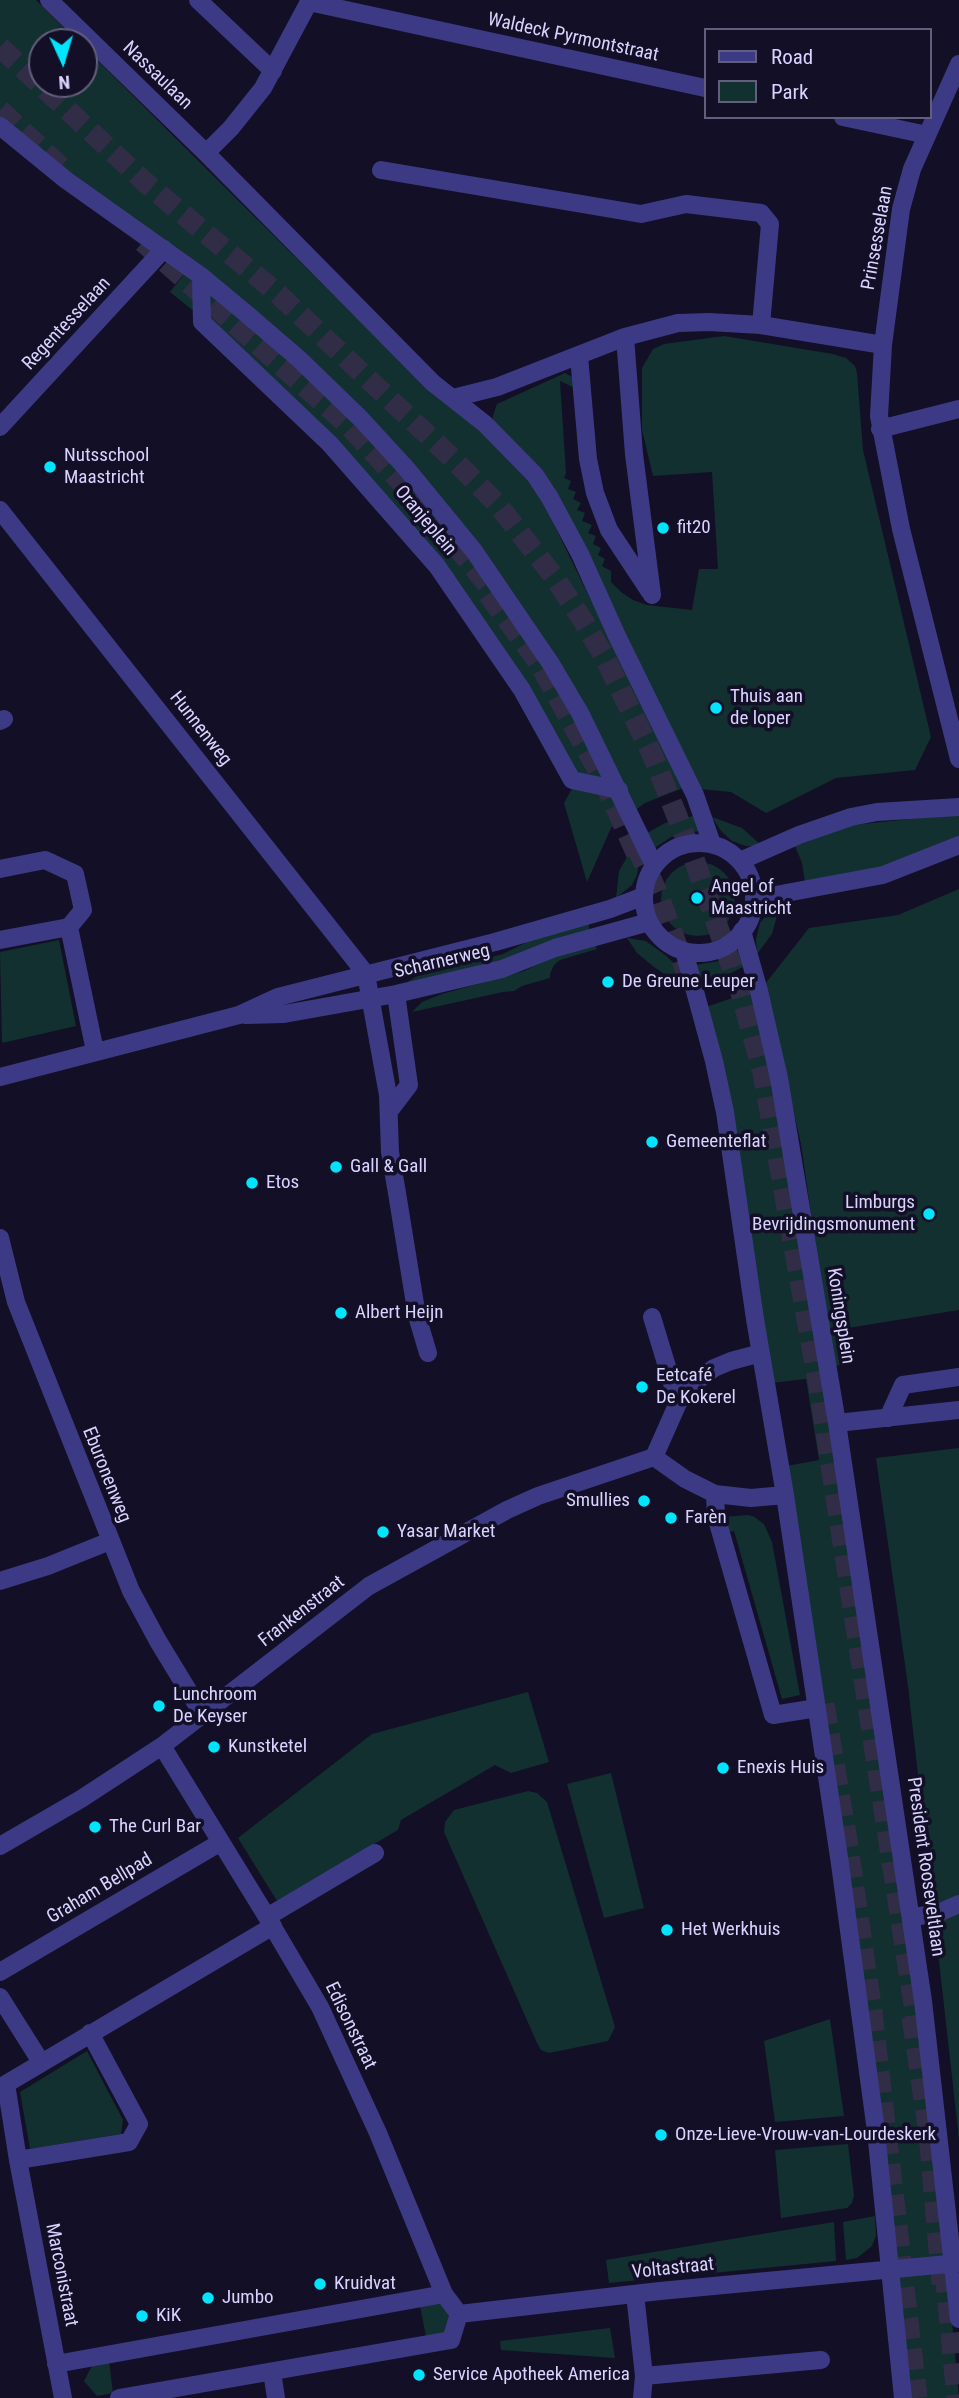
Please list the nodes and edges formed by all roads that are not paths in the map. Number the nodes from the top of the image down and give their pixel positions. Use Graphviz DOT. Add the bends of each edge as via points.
graph roads {
  1 [pos="49,0"];
  2 [pos="198,0"];
  3 [pos="310,1"];
  4 [pos="959,64"];
  5 [pos="273,71"];
  6 [pos="704,88"];
  7 [pos="852,119"];
  8 [pos="0,126"];
  9 [pos="927,135"];
  10 [pos="206,153"];
  11 [pos="381,170"];
  12 [pos="164,249"];
  13 [pos="201,276"];
  14 [pos="761,325"];
  15 [pos="625,337"];
  16 [pos="883,345"];
  17 [pos="579,356"];
  18 [pos="453,398"];
  19 [pos="959,409"];
  20 [pos="0,427"];
  21 [pos="880,429"];
  22 [pos="0,510"];
  23 [pos="959,759"];
  24 [pos="619,790"];
  25 [pos="959,807"];
  26 [pos="712,844"];
  27 [pos="959,845"];
  28 [pos="740,861"];
  29 [pos="654,865"];
  30 [pos="0,869"];
  31 [pos="643,896"];
  32 [pos="754,899"];
  33 [pos="649,922"];
  34 [pos="69,926"];
  35 [pos="743,931"];
  36 [pos="0,940"];
  37 [pos="684,951"];
  38 [pos="366,974"];
  39 [pos="396,995"];
  40 [pos="372,1000"];
  41 [pos="239,1014"];
  42 [pos="95,1051"];
  43 [pos="0,1075"];
  44 [pos="390,1110"];
  45 [pos="0,1238"];
  46 [pos="652,1317"];
  47 [pos="428,1353"];
  48 [pos="761,1353"];
  49 [pos="959,1377"];
  50 [pos="678,1403"];
  51 [pos="959,1410"];
  52 [pos="888,1418"];
  53 [pos="837,1423"];
  54 [pos="654,1457"];
  55 [pos="715,1494"];
  56 [pos="785,1495"];
  57 [pos="110,1541"];
  58 [pos="0,1581"];
  59 [pos="817,1708"];
  60 [pos="203,1715"];
  61 [pos="162,1746"];
  62 [pos="2,1841"];
  63 [pos="221,1842"];
  64 [pos="375,1853"];
  65 [pos="959,1904"];
  66 [pos="911,1917"];
  67 [pos="270,1921"];
  68 [pos="0,1972"];
  69 [pos="0,1997"];
  70 [pos="90,2033"];
  71 [pos="41,2062"];
  72 [pos="18,2160"];
  73 [pos="956,2264"];
  74 [pos="891,2269"];
  75 [pos="444,2294"];
  76 [pos="635,2294"];
  77 [pos="459,2314"];
  78 [pos="959,2319"];
  79 [pos="821,2360"];
  80 [pos="56,2364"];
  81 [pos="272,2372"];
  82 [pos="644,2376"];
  83 [pos="63,2398"];
  84 [pos="119,2398"];
  85 [pos="276,2398"];
  86 [pos="642,2398"];
  87 [pos="903,2398"];
  1 -- 10 [label="street, Nassaulaan"];
  2 -- 5 [label="street"];
  3 -- 5 [label="street"];
  3 -- 6 [label="street, Waldeck Pyrmontstraat"];
  4 -- 9 [label="street, Prinsesselaan"];
  5 -- 10 [label="street" via="231,128"];
  7 -- 9 [label="street"];
  8 -- 12 [label="street" via="66,180"];
  9 -- 16 [label="street, Prinsesselaan" via="901,209"];
  10 -- 18 [label="street"];
  11 -- 14 [label="street" via="641,214 686,204 761,213 770,224"];
  12 -- 13 [label="street, Oranjeplein"];
  12 -- 20 [label="street, Regentesselaan"];
  13 -- 24 [label="street, Oranjeplein" via="361,419 441,509 551,664"];
  13 -- 24 [label="street, Oranjeplein" via="202,322 330,444 437,566 510,672 572,780"];
  14 -- 15 [label="street" via="678,323"];
  14 -- 16 [label="street"];
  15 -- 17 [label="street"];
  15 -- 17 [label="street" via="638,490 653,595 609,530 594,493"];
  16 -- 21 [label="street"];
  17 -- 18 [label="street"];
  18 -- 26 [label="street" via="502,440 550,498 691,786"];
  19 -- 21 [label="street"];
  21 -- 23 [label="street"];
  22 -- 38 [label="street, Hunnenweg"];
  24 -- 29 [label="street, Oranjeplein"];
  25 -- 28 [label="street" via="851,817"];
  26 -- 28 [label="street"];
  26 -- 29 [label="street" via="676,848"];
  27 -- 32 [label="street" via="883,875"];
  28 -- 32 [label="street" via="752,883"];
  29 -- 31 [label="street"];
  30 -- 34 [label="street" via="45,860 75,874 83,910"];
  31 -- 33 [label="street"];
  31 -- 38 [label="street, Scharnerweg" via="495,942"];
  32 -- 35 [label="street"];
  33 -- 37 [label="street" via="667,943"];
  33 -- 39 [label="street, Scharnerweg" via="555,948 502,970"];
  34 -- 36 [label="street"];
  34 -- 42 [label="street"];
  35 -- 37 [label="street" via="716,950"];
  35 -- 53 [label="street, Koningsplein" via="779,1078"];
  37 -- 48 [label="street" via="725,1112"];
  38 -- 40 [label="street"];
  38 -- 41 [label="street, Scharnerweg" via="278,997"];
  39 -- 40 [label="street, Scharnerweg"];
  39 -- 44 [label="street" via="409,1085"];
  40 -- 41 [label="street, Scharnerweg" via="284,1014"];
  40 -- 44 [label="street"];
  41 -- 42 [label="street, Scharnerweg"];
  42 -- 43 [label="street, Scharnerweg"];
  44 -- 47 [label="street" via="390,1152 417,1316"];
  45 -- 57 [label="street, Eburonenweg" via="20,1314"];
  46 -- 50 [label="street"];
  48 -- 50 [label="street" via="714,1368"];
  48 -- 56 [label="street"];
  49 -- 52 [label="street" via="903,1385"];
  50 -- 54 [label="street"];
  51 -- 52 [label="street"];
  52 -- 53 [label="street"];
  53 -- 66 [label="street, President Rooseveltlaan"];
  54 -- 55 [label="street"];
  54 -- 60 [label="street, Frankenstraat" via="538,1496 416,1558 369,1586"];
  55 -- 56 [label="street" via="751,1499"];
  55 -- 59 [label="street" via="716,1516 773,1715"];
  56 -- 59 [label="street"];
  57 -- 58 [label="street"];
  57 -- 60 [label="street, Eburonenweg" via="142,1611"];
  59 -- 74 [label="street"];
  60 -- 61 [label="street, Frankenstraat"];
  61 -- 62 [label="street, Frankenstraat" via="81,1799"];
  61 -- 63 [label="street, Edisonstraat"];
  63 -- 67 [label="street, Edisonstraat"];
  63 -- 68 [label="street, Graham Bellpad"];
  64 -- 67 [label="street, Marconistraat"];
  65 -- 66 [label="street" via="936,1914"];
  66 -- 73 [label="street, President Rooseveltlaan"];
  67 -- 70 [label="street, Marconistraat"];
  67 -- 75 [label="street, Edisonstraat" via="320,2007"];
  69 -- 71 [label="street"];
  70 -- 71 [label="street, Marconistraat"];
  70 -- 72 [label="street" via="139,2124 129,2142"];
  71 -- 72 [label="street, Marconistraat" via="6,2084"];
  72 -- 80 [label="street, Marconistraat"];
  73 -- 74 [label="street, Voltastraat"];
  73 -- 78 [label="street, President Rooseveltlaan"];
  74 -- 76 [label="street, Voltastraat"];
  74 -- 87 [label="street"];
  75 -- 77 [label="street, Edisonstraat"];
  75 -- 80 [label="street"];
  76 -- 77 [label="street, Voltastraat"];
  76 -- 82 [label="street"];
  77 -- 81 [label="street" via="451,2340"];
  79 -- 82 [label="street"];
  80 -- 83 [label="street, Marconistraat"];
  81 -- 84 [label="street"];
  81 -- 85 [label="street"];
  82 -- 86 [label="street"];
}
